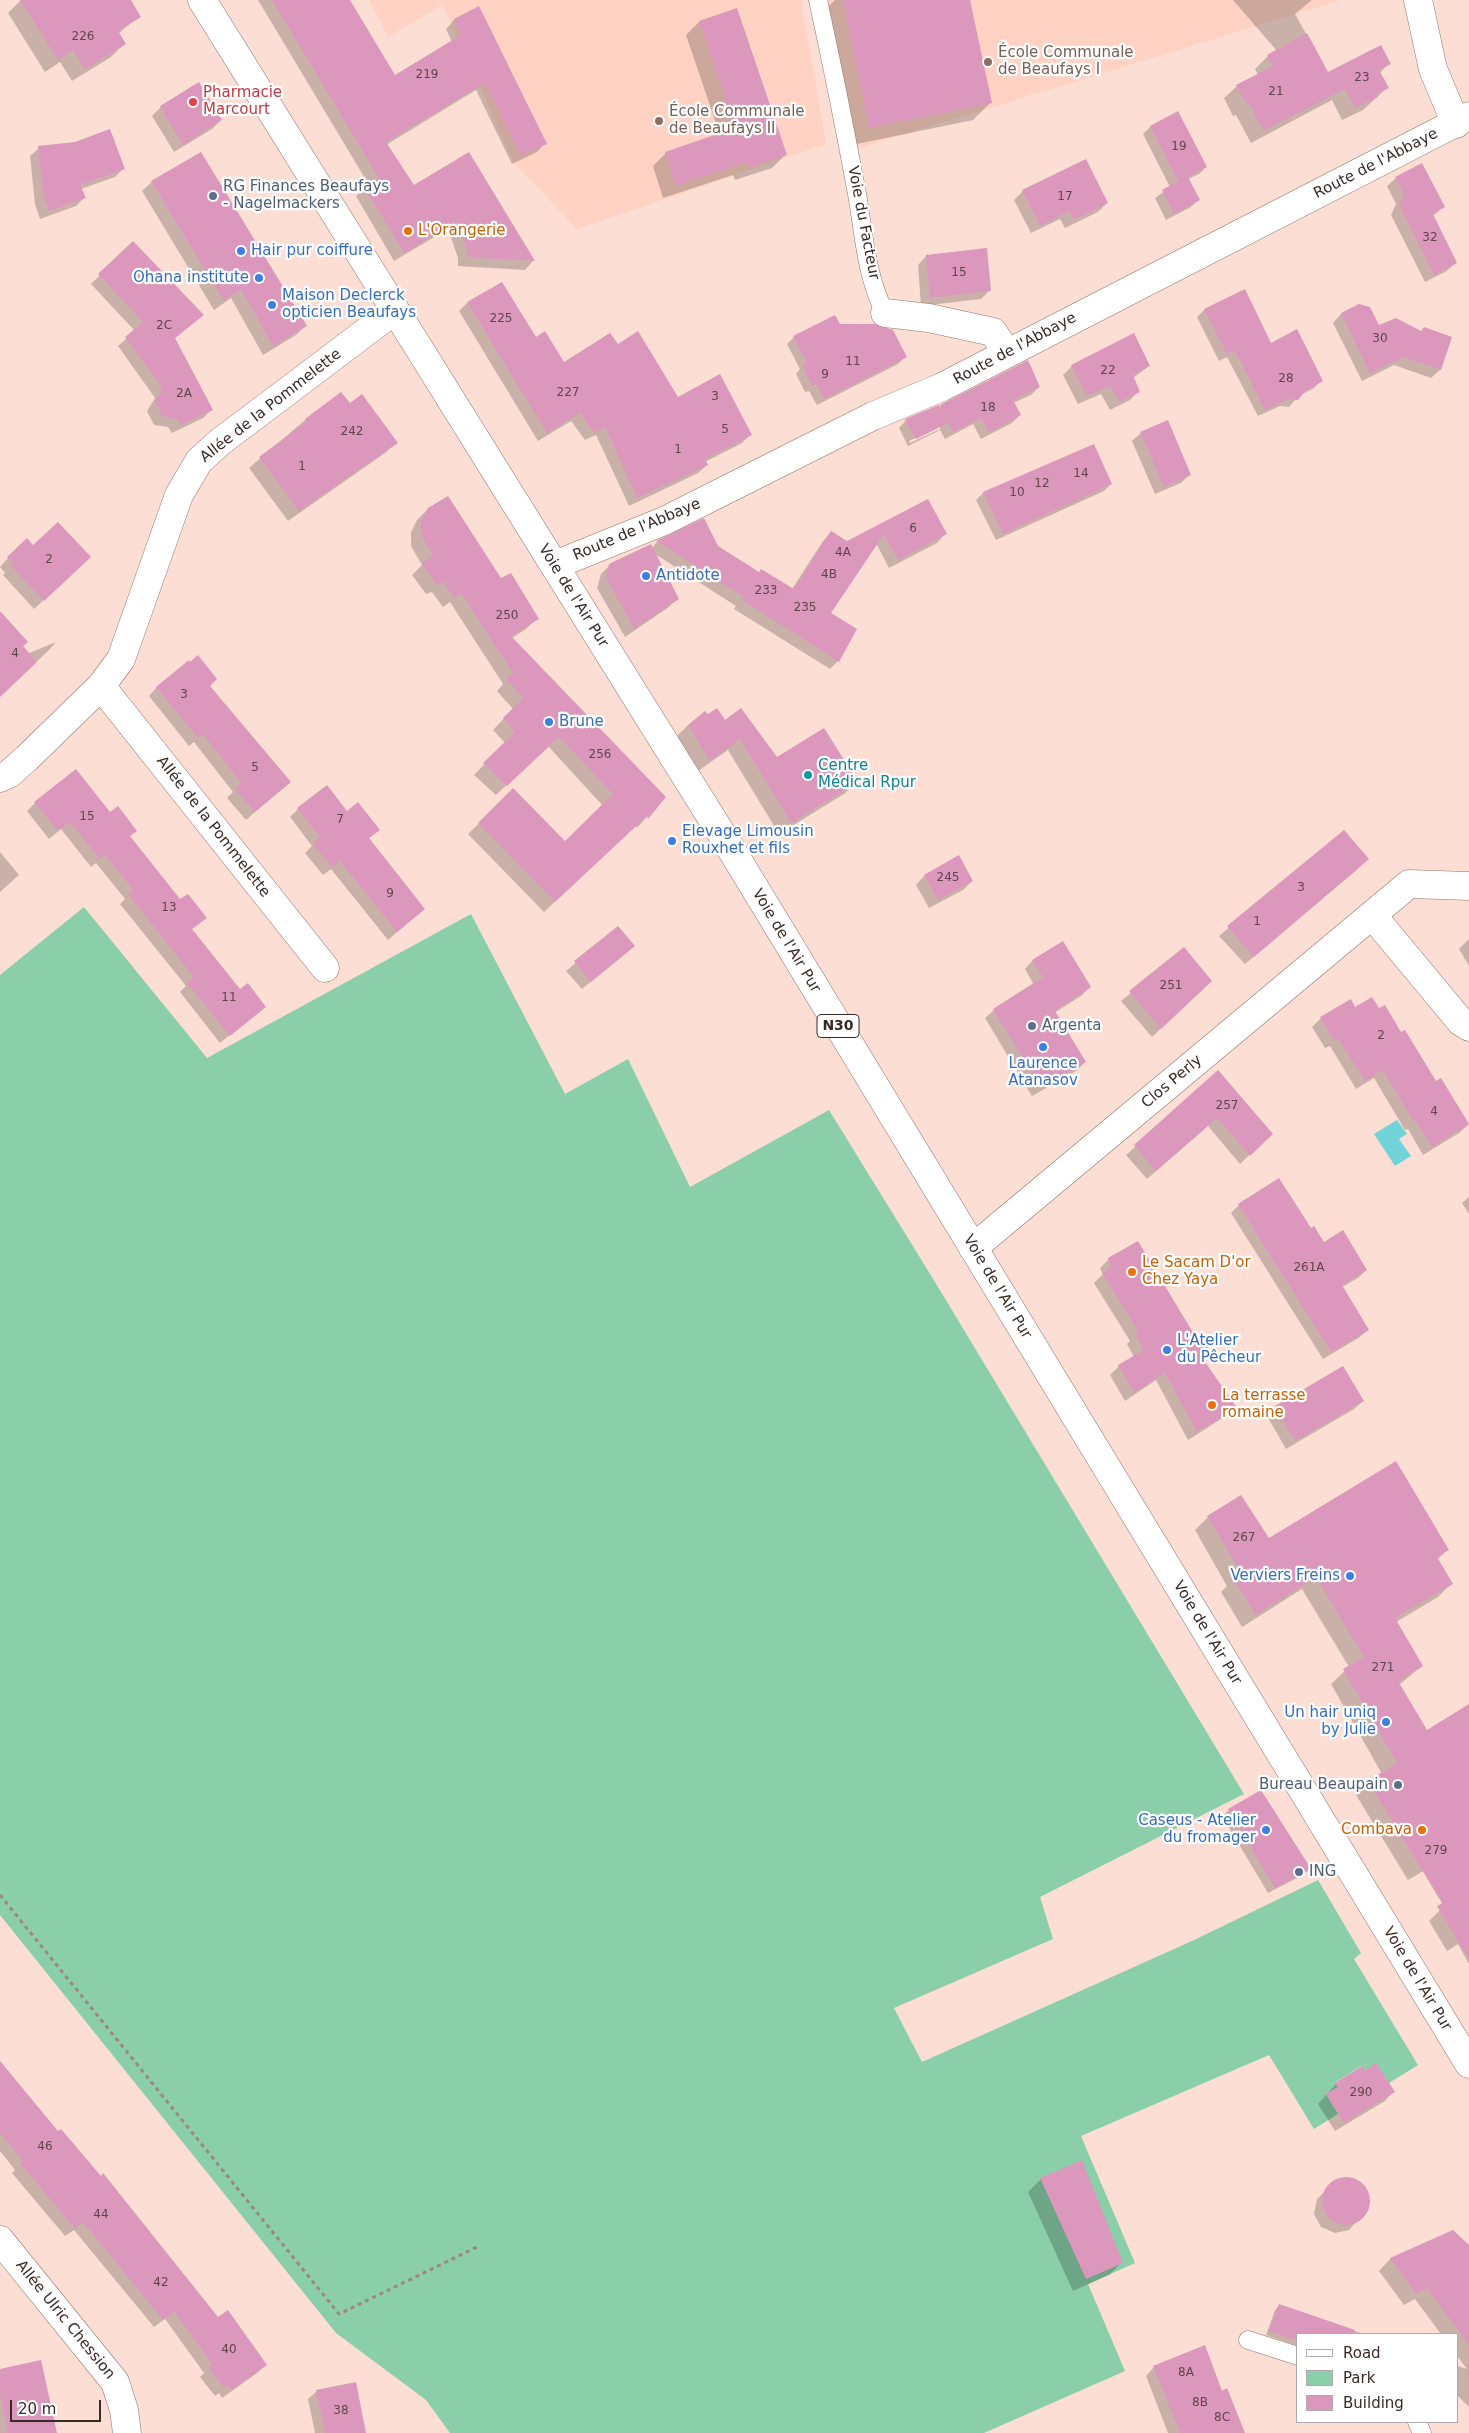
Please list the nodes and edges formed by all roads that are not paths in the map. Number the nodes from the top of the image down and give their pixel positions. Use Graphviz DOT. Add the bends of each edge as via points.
graph roads {
  1 [pos="202,0"];
  2 [pos="818,0"];
  3 [pos="1418,0"];
  4 [pos="1462,120"];
  5 [pos="395,310"];
  6 [pos="885,312"];
  7 [pos="1007,353"];
  8 [pos="554,565"];
  9 [pos="101,686"];
  10 [pos="0,778"];
  11 [pos="1469,886"];
  12 [pos="1372,915"];
  13 [pos="325,968"];
  14 [pos="1469,1028"];
  15 [pos="973,1248"];
  16 [pos="1464,2049"];
  17 [pos="0,2240"];
  18 [pos="1248,2340"];
  19 [pos="1296,2355"];
  20 [pos="127,2433"];
  1 -- 5 [label="street, Voie de l'Air Pur / N30"];
  2 -- 6 [label="lane, Voie du Facteur" via="869,267"];
  3 -- 4 [label="street" via="1433,69"];
  4 -- 7 [label="street, Route de l'Abbaye"];
  5 -- 8 [label="street, Voie de l'Air Pur / N30"];
  5 -- 9 [label="street, Allée de la Pommelette" via="220,442 199,462 179,495 121,658"];
  6 -- 7 [label="street, Voie du Facteur" via="993,332"];
  7 -- 8 [label="street, Route de l'Abbaye" via="664,521"];
  8 -- 15 [label="street, Voie de l'Air Pur / N30"];
  9 -- 10 [label="street, Allée de la Pommelette" via="28,758"];
  9 -- 13 [label="street, Allée de la Pommelette"];
  11 -- 12 [label="street, Clos Perly" via="1409,884"];
  12 -- 14 [label="street"];
  12 -- 15 [label="street, Clos Perly"];
  15 -- 16 [label="street, Voie de l'Air Pur / N30"];
  17 -- 20 [label="street, Allée Ulric Chession" via="116,2382"];
  18 -- 19 [label="lane"];
}
